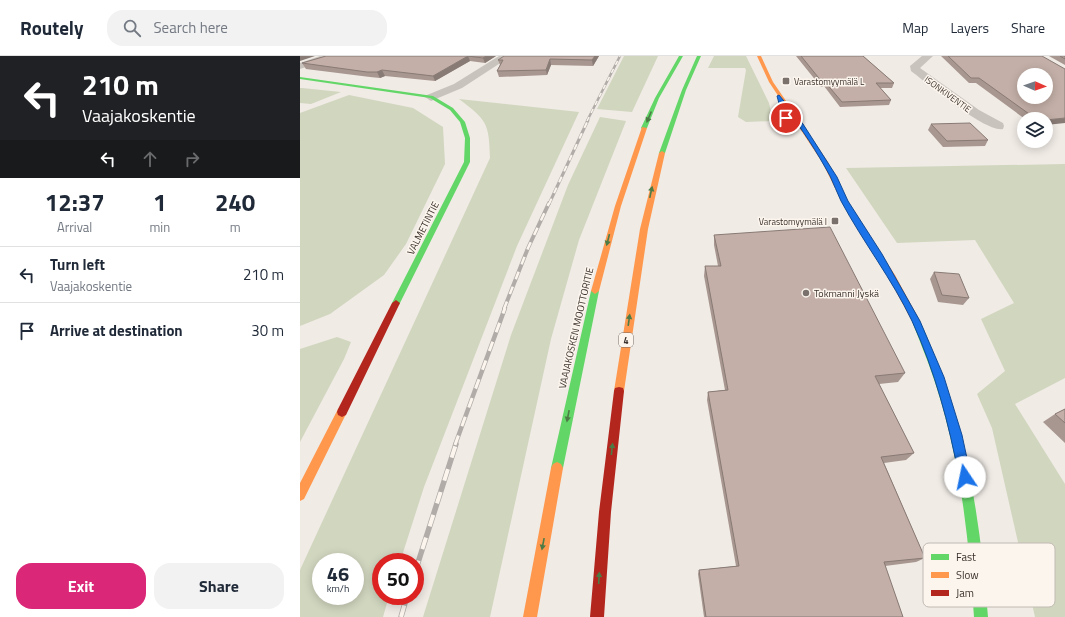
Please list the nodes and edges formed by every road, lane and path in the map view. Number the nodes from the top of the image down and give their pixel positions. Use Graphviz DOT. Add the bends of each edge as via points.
graph roads {
  1 [pos="330,56"];
  2 [pos="506,56"];
  3 [pos="681,56"];
  4 [pos="700,56"];
  5 [pos="760,56"];
  6 [pos="928,56"];
  7 [pos="665,64"];
  8 [pos="300,66"];
  9 [pos="300,78"];
  10 [pos="666,82"];
  11 [pos="779,96"];
  12 [pos="431,97"];
  13 [pos="789,126"];
  14 [pos="998,126"];
  15 [pos="823,182"];
  16 [pos="844,201"];
  17 [pos="300,495"];
  18 [pos="974,543"];
  19 [pos="980,607"];
  20 [pos="530,617"];
  21 [pos="597,617"];
  22 [pos="981,617"];
  1 -- 8 [label="street"];
  2 -- 12 [label="street" via="458,86"];
  3 -- 10 [label="main road, VAAJAKOSKEN MOOTTORITIE"];
  21 -- 4 [label="main road, 4, one-way" via="616,406 642,236 654,178 668,132 679,100"];
  5 -- 11 [label="main road"];
  6 -- 14 [label="street, ISONKIVENTIE" via="915,66 915,69 975,114"];
  7 -- 10 [label="main road" via="663,71"];
  9 -- 12 [label="main road, VALMETINTIE"];
  10 -- 20 [label="main road, VAAJAKOSKEN MOOTTORITIE, one-way" via="643,132 608,238 575,378"];
  11 -- 13 [label="main road"];
  11 -- 16 [label="main road" via="802,125 834,177"];
  12 -- 17 [label="main road, VALMETINTIE" via="450,107 465,125 469,138 467,162"];
  15 -- 16 [label="main road"];
  16 -- 18 [label="main road" via="882,260 916,321 939,377 957,435 971,506"];
  19 -- 22 [label="main road"];
}
